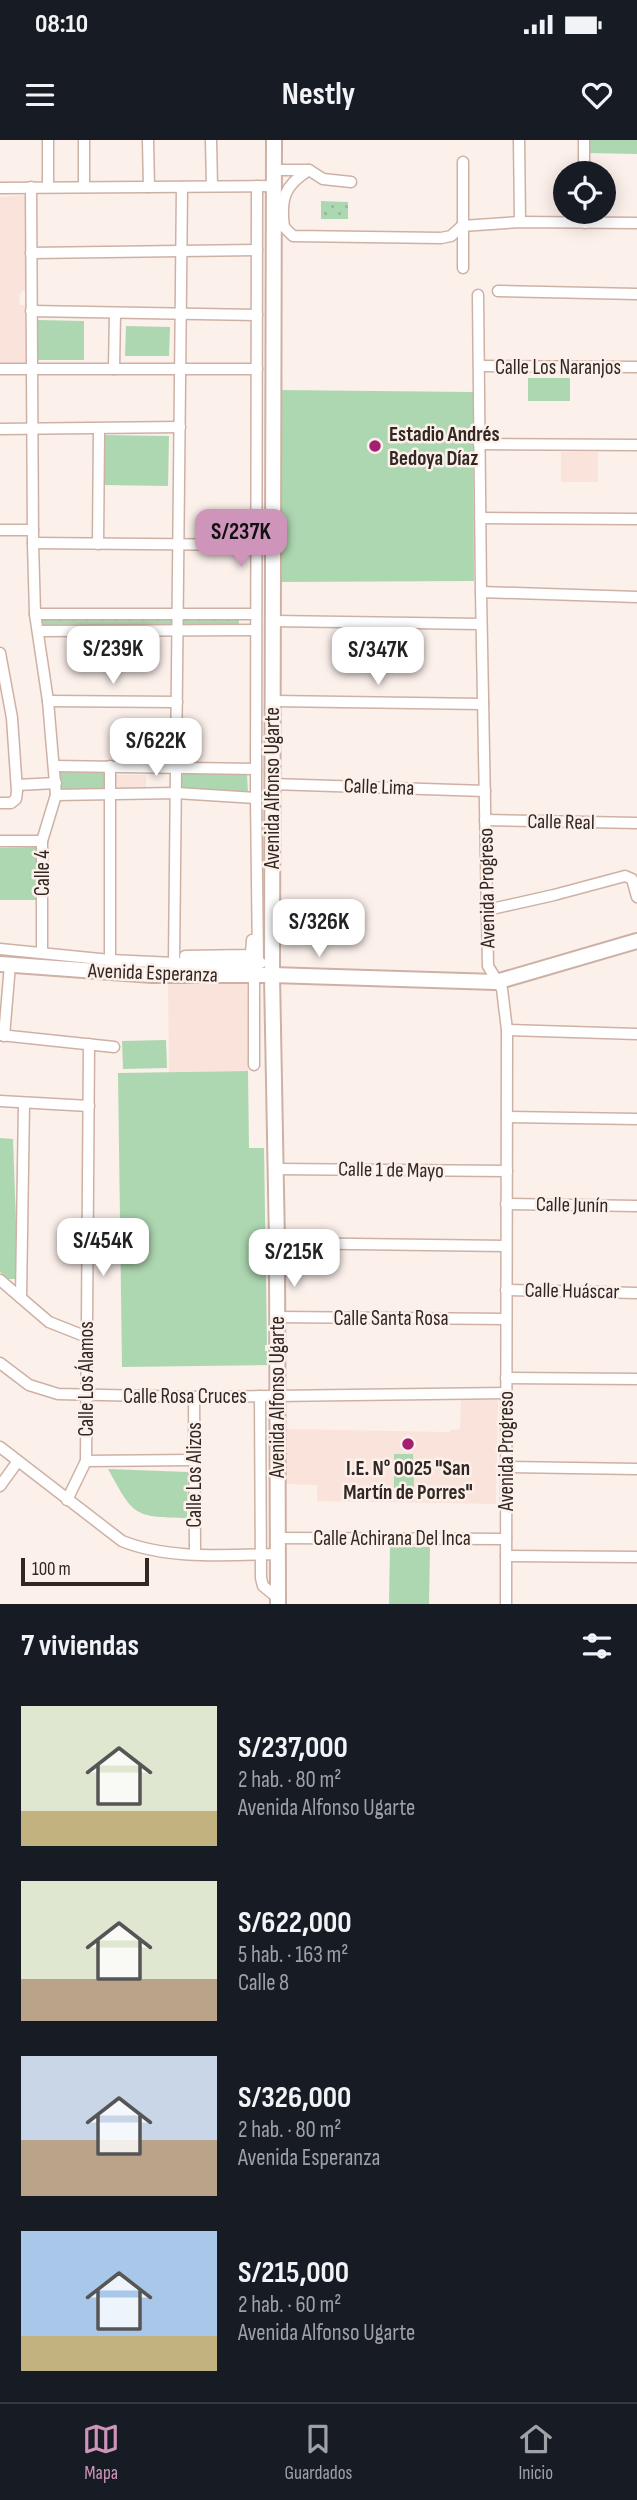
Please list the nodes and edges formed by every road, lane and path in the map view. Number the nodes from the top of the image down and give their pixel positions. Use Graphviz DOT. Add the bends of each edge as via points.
graph roads {
  1 [pos="48,140"];
  2 [pos="84,140"];
  3 [pos="148,140"];
  4 [pos="211,140"];
  5 [pos="274,140"];
  6 [pos="519,140"];
  7 [pos="584,140"];
  8 [pos="584,161"];
  9 [pos="463,162"];
  10 [pos="274,170"];
  11 [pos="309,170"];
  12 [pos="351,182"];
  13 [pos="257,186"];
  14 [pos="274,186"];
  15 [pos="31,187"];
  16 [pos="48,187"];
  17 [pos="84,187"];
  18 [pos="149,187"];
  19 [pos="182,187"];
  20 [pos="212,187"];
  21 [pos="0,188"];
  22 [pos="553,219"];
  23 [pos="616,221"];
  24 [pos="520,222"];
  25 [pos="637,223"];
  26 [pos="462,226"];
  27 [pos="257,250"];
  28 [pos="182,251"];
  29 [pos="31,253"];
  30 [pos="463,268"];
  31 [pos="498,291"];
  32 [pos="637,294"];
  33 [pos="478,295"];
  34 [pos="31,311"];
  35 [pos="116,313"];
  36 [pos="181,315"];
  37 [pos="257,315"];
  38 [pos="479,366"];
  39 [pos="637,367"];
  40 [pos="0,369"];
  41 [pos="114,369"];
  42 [pos="180,369"];
  43 [pos="257,369"];
  44 [pos="32,370"];
  45 [pos="32,427"];
  46 [pos="180,427"];
  47 [pos="0,429"];
  48 [pos="99,429"];
  49 [pos="479,444"];
  50 [pos="637,445"];
  51 [pos="480,518"];
  52 [pos="637,519"];
  53 [pos="0,530"];
  54 [pos="33,530"];
  55 [pos="33,543"];
  56 [pos="98,544"];
  57 [pos="179,544"];
  58 [pos="256,545"];
  59 [pos="481,592"];
  60 [pos="637,597"];
  61 [pos="35,614"];
  62 [pos="178,614"];
  63 [pos="256,614"];
  64 [pos="273,621"];
  65 [pos="481,624"];
  66 [pos="178,630"];
  67 [pos="256,630"];
  68 [pos="38,631"];
  69 [pos="0,653"];
  70 [pos="48,701"];
  71 [pos="273,701"];
  72 [pos="177,702"];
  73 [pos="483,704"];
  74 [pos="55,766"];
  75 [pos="110,766"];
  76 [pos="176,769"];
  77 [pos="256,769"];
  78 [pos="55,783"];
  79 [pos="272,784"];
  80 [pos="17,785"];
  81 [pos="485,791"];
  82 [pos="176,793"];
  83 [pos="56,794"];
  84 [pos="111,794"];
  85 [pos="256,798"];
  86 [pos="0,803"];
  87 [pos="485,820"];
  88 [pos="637,823"];
  89 [pos="0,841"];
  90 [pos="42,841"];
  91 [pos="637,897"];
  92 [pos="257,910"];
  93 [pos="487,910"];
  94 [pos="637,941"];
  95 [pos="0,949"];
  96 [pos="42,953"];
  97 [pos="110,960"];
  98 [pos="174,960"];
  99 [pos="5,965"];
  100 [pos="264,969"];
  101 [pos="496,982"];
  102 [pos="507,1030"];
  103 [pos="637,1034"];
  104 [pos="2,1035"];
  105 [pos="89,1044"];
  106 [pos="114,1046"];
  107 [pos="254,1065"];
  108 [pos="0,1101"];
  109 [pos="24,1103"];
  110 [pos="89,1106"];
  111 [pos="507,1117"];
  112 [pos="637,1119"];
  113 [pos="275,1169"];
  114 [pos="507,1171"];
  115 [pos="506,1204"];
  116 [pos="637,1206"];
  117 [pos="277,1243"];
  118 [pos="506,1246"];
  119 [pos="0,1280"];
  120 [pos="506,1290"];
  121 [pos="637,1293"];
  122 [pos="21,1298"];
  123 [pos="277,1317"];
  124 [pos="506,1319"];
  125 [pos="87,1337"];
  126 [pos="0,1363"];
  127 [pos="506,1378"];
  128 [pos="637,1379"];
  129 [pos="506,1393"];
  130 [pos="86,1396"];
  131 [pos="194,1396"];
  132 [pos="260,1396"];
  133 [pos="277,1396"];
  134 [pos="0,1447"];
  135 [pos="194,1460"];
  136 [pos="18,1461"];
  137 [pos="86,1461"];
  138 [pos="506,1467"];
  139 [pos="637,1469"];
  140 [pos="0,1486"];
  141 [pos="67,1500"];
  142 [pos="278,1538"];
  143 [pos="506,1539"];
  144 [pos="195,1554"];
  145 [pos="260,1554"];
  146 [pos="278,1554"];
  147 [pos="506,1556"];
  148 [pos="637,1557"];
  149 [pos="278,1601"];
  150 [pos="506,1604"];
  1 -- 16 [label="street"];
  2 -- 17 [label="street"];
  3 -- 18 [label="street"];
  4 -- 20 [label="street"];
  5 -- 10 [label="street, Avenida Alfonso Ugarte"];
  6 -- 24 [label="street"];
  7 -- 8 [label="street"];
  9 -- 26 [label="street"];
  10 -- 11 [label="street"];
  10 -- 14 [label="street, Avenida Alfonso Ugarte"];
  11 -- 12 [label="street" via="323,179"];
  11 -- 26 [label="street" via="295,178 286,191 284,227 293,236 441,237 451,236"];
  13 -- 14 [label="street"];
  13 -- 20 [label="street"];
  13 -- 27 [label="street, Avenida Alfonso Ugarte"];
  14 -- 64 [label="street, Avenida Alfonso Ugarte"];
  15 -- 16 [label="street"];
  15 -- 21 [label="street"];
  15 -- 29 [label="street"];
  16 -- 17 [label="street"];
  17 -- 18 [label="street"];
  18 -- 19 [label="street"];
  19 -- 20 [label="street"];
  19 -- 28 [label="street"];
  22 -- 24 [label="street"];
  23 -- 25 [label="street"];
  24 -- 26 [label="street"];
  26 -- 30 [label="street"];
  27 -- 28 [label="street"];
  27 -- 37 [label="street, Avenida Alfonso Ugarte"];
  28 -- 29 [label="street"];
  28 -- 36 [label="street"];
  29 -- 34 [label="street"];
  31 -- 32 [label="street"];
  33 -- 38 [label="street, Avenida Progreso"];
  34 -- 35 [label="street"];
  34 -- 44 [label="street"];
  35 -- 36 [label="street"];
  35 -- 41 [label="street"];
  36 -- 37 [label="street"];
  36 -- 42 [label="street"];
  37 -- 43 [label="street, Avenida Alfonso Ugarte"];
  38 -- 39 [label="street, Calle Los Naranjos"];
  38 -- 49 [label="street, Avenida Progreso"];
  40 -- 44 [label="street"];
  41 -- 42 [label="street"];
  41 -- 44 [label="street"];
  42 -- 43 [label="street"];
  42 -- 46 [label="street"];
  43 -- 58 [label="street, Avenida Alfonso Ugarte"];
  44 -- 45 [label="street"];
  45 -- 47 [label="street"];
  45 -- 48 [label="street"];
  45 -- 54 [label="street"];
  46 -- 48 [label="street"];
  46 -- 57 [label="street"];
  48 -- 56 [label="street"];
  49 -- 50 [label="street"];
  49 -- 51 [label="street, Avenida Progreso"];
  51 -- 52 [label="street"];
  51 -- 59 [label="street, Avenida Progreso"];
  53 -- 54 [label="street"];
  54 -- 55 [label="street"];
  55 -- 56 [label="street"];
  55 -- 61 [label="street"];
  56 -- 57 [label="street"];
  57 -- 58 [label="street"];
  57 -- 62 [label="street"];
  58 -- 63 [label="street, Avenida Alfonso Ugarte"];
  59 -- 60 [label="street"];
  59 -- 65 [label="street, Avenida Progreso"];
  61 -- 62 [label="street"];
  61 -- 68 [label="street"];
  62 -- 63 [label="street"];
  62 -- 66 [label="street"];
  63 -- 67 [label="street, Avenida Alfonso Ugarte"];
  64 -- 65 [label="street"];
  64 -- 71 [label="street, Avenida Alfonso Ugarte"];
  65 -- 73 [label="street, Avenida Progreso"];
  66 -- 67 [label="street"];
  66 -- 68 [label="street"];
  66 -- 72 [label="street"];
  67 -- 77 [label="street, Avenida Alfonso Ugarte"];
  68 -- 70 [label="street"];
  69 -- 80 [label="street" via="12,718"];
  70 -- 72 [label="street"];
  70 -- 74 [label="street"];
  71 -- 73 [label="street"];
  71 -- 79 [label="street, Avenida Alfonso Ugarte"];
  72 -- 76 [label="street"];
  73 -- 81 [label="street, Avenida Progreso"];
  74 -- 75 [label="street"];
  74 -- 78 [label="street"];
  75 -- 76 [label="street"];
  75 -- 84 [label="street"];
  76 -- 77 [label="street"];
  76 -- 82 [label="street"];
  77 -- 85 [label="street, Avenida Alfonso Ugarte"];
  78 -- 80 [label="street"];
  78 -- 83 [label="street"];
  79 -- 81 [label="street, Calle Lima"];
  79 -- 100 [label="street, Avenida Alfonso Ugarte"];
  80 -- 86 [label="street" via="16,799"];
  81 -- 87 [label="street, Avenida Progreso"];
  82 -- 84 [label="street"];
  82 -- 85 [label="street"];
  82 -- 98 [label="street"];
  83 -- 84 [label="street"];
  83 -- 90 [label="street, Calle 4"];
  84 -- 97 [label="street"];
  85 -- 92 [label="street, Avenida Alfonso Ugarte"];
  87 -- 88 [label="street, Calle Real"];
  87 -- 93 [label="street, Avenida Progreso"];
  89 -- 90 [label="street"];
  90 -- 96 [label="street, Calle 4"];
  91 -- 93 [label="street" via="632,879 625,876"];
  92 -- 98 [label="street" via="251,953"];
  92 -- 100 [label="street, Avenida Alfonso Ugarte"];
  93 -- 101 [label="street, Avenida Progreso" via="488,966"];
  94 -- 101 [label="street, Avenida Esperanza"];
  95 -- 96 [label="street"];
  96 -- 97 [label="street"];
  97 -- 98 [label="street"];
  98 -- 100 [label="street"];
  99 -- 100 [label="street, Avenida Esperanza" via="152,975"];
  99 -- 104 [label="street"];
  100 -- 101 [label="street, Avenida Esperanza"];
  100 -- 107 [label="street"];
  100 -- 113 [label="street, Avenida Alfonso Ugarte"];
  101 -- 102 [label="street, Avenida Progreso" via="502,989"];
  102 -- 103 [label="street"];
  102 -- 111 [label="street, Avenida Progreso"];
  104 -- 105 [label="street"];
  105 -- 106 [label="street"];
  105 -- 110 [label="street, Calle Los Álamos"];
  108 -- 109 [label="street"];
  109 -- 110 [label="street"];
  109 -- 122 [label="street"];
  110 -- 125 [label="street, Calle Los Álamos"];
  111 -- 112 [label="street"];
  111 -- 114 [label="street, Avenida Progreso"];
  113 -- 114 [label="street, Calle 1 de Mayo"];
  113 -- 117 [label="street, Avenida Alfonso Ugarte"];
  114 -- 115 [label="street, Avenida Progreso"];
  115 -- 116 [label="street, Calle Junín"];
  115 -- 118 [label="street, Avenida Progreso"];
  117 -- 118 [label="street"];
  117 -- 123 [label="street, Avenida Alfonso Ugarte"];
  118 -- 120 [label="street, Avenida Progreso"];
  119 -- 122 [label="street"];
  120 -- 121 [label="street, Calle Huáscar"];
  120 -- 124 [label="street, Avenida Progreso"];
  122 -- 125 [label="street" via="49,1322"];
  123 -- 124 [label="street, Calle Santa Rosa"];
  123 -- 133 [label="street, Avenida Alfonso Ugarte"];
  124 -- 127 [label="street, Avenida Progreso"];
  125 -- 130 [label="street, Calle Los Álamos"];
  126 -- 130 [label="street, Calle Rosa Cruces" via="29,1385"];
  127 -- 128 [label="street"];
  127 -- 129 [label="street, Avenida Progreso"];
  129 -- 133 [label="street, Calle Rosa Cruces"];
  129 -- 138 [label="street, Avenida Progreso"];
  130 -- 131 [label="street, Calle Rosa Cruces"];
  130 -- 137 [label="street, Calle Los Álamos"];
  131 -- 132 [label="street, Calle Rosa Cruces"];
  131 -- 135 [label="street, Calle Los Alizos"];
  132 -- 133 [label="street, Calle Rosa Cruces"];
  132 -- 145 [label="street"];
  133 -- 142 [label="street, Avenida Alfonso Ugarte"];
  134 -- 136 [label="street"];
  135 -- 137 [label="street"];
  135 -- 144 [label="street, Calle Los Alizos"];
  136 -- 140 [label="street"];
  136 -- 141 [label="street"];
  137 -- 141 [label="street, Calle Los Álamos"];
  138 -- 139 [label="street"];
  138 -- 143 [label="street, Avenida Progreso"];
  141 -- 144 [label="street" via="122,1541"];
  142 -- 143 [label="street, Calle Achirana Del Inca"];
  142 -- 146 [label="street, Avenida Alfonso Ugarte"];
  143 -- 147 [label="street, Avenida Progreso"];
  144 -- 145 [label="street"];
  145 -- 146 [label="street"];
  145 -- 149 [label="street" via="263,1586"];
  146 -- 149 [label="street, Avenida Alfonso Ugarte"];
  147 -- 148 [label="street"];
  147 -- 150 [label="street, Avenida Progreso"];
}
